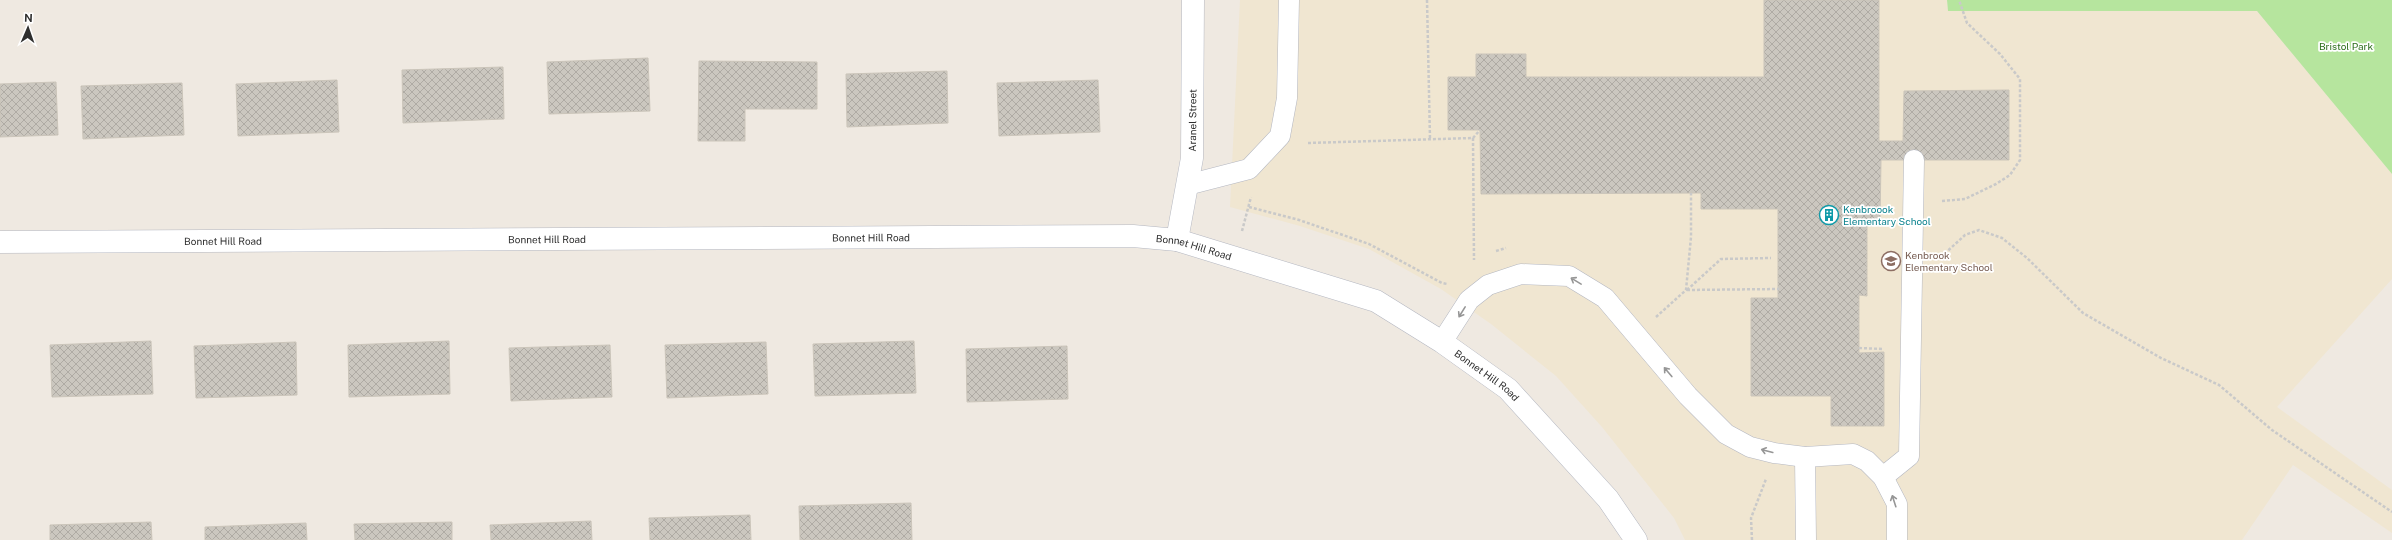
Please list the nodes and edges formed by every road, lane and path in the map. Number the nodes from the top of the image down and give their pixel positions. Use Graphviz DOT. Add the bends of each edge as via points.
graph roads {
  1 [pos="1193,0"];
  2 [pos="1289,0"];
  3 [pos="1427,0"];
  4 [pos="1959,0"];
  5 [pos="1480,130"];
  6 [pos="1473,138"];
  7 [pos="1430,139"];
  8 [pos="1303,147"];
  9 [pos="1914,160"];
  10 [pos="1187,185"];
  11 [pos="1691,193"];
  12 [pos="1252,194"];
  13 [pos="1937,201"];
  14 [pos="1249,207"];
  15 [pos="1177,240"];
  16 [pos="0,242"];
  17 [pos="1509,248"];
  18 [pos="1495,251"];
  19 [pos="1235,256"];
  20 [pos="1481,257"];
  21 [pos="1771,258"];
  22 [pos="1474,260"];
  23 [pos="1936,262"];
  24 [pos="1469,265"];
  25 [pos="1450,284"];
  26 [pos="1778,289"];
  27 [pos="1686,290"];
  28 [pos="1651,314"];
  29 [pos="1655,318"];
  30 [pos="1635,333"];
  31 [pos="1442,342"];
  32 [pos="1859,348"];
  33 [pos="1889,349"];
  34 [pos="1774,453"];
  35 [pos="1805,457"];
  36 [pos="1884,477"];
  37 [pos="2392,512"];
  38 [pos="1636,540"];
  39 [pos="1752,540"];
  40 [pos="1806,540"];
  41 [pos="1897,540"];
  1 -- 10 [label="street, Aranel Street" via="1192,158"];
  2 -- 10 [label="lane" via="1287,98 1280,136 1249,169"];
  3 -- 7 [label="path"];
  4 -- 13 [label="path" via="1967,23 2000,54 2020,79 2020,160 2010,176 1996,184 1965,199"];
  5 -- 6 [label="path"];
  6 -- 7 [label="path"];
  6 -- 22 [label="path"];
  7 -- 8 [label="path" via="1309,142"];
  9 -- 36 [label="lane" via="1909,456"];
  10 -- 15 [label="street, Aranel Street"];
  11 -- 27 [label="path" via="1691,237"];
  12 -- 14 [label="path"];
  14 -- 19 [label="path"];
  14 -- 25 [label="path" via="1299,220 1369,244 1442,283"];
  15 -- 16 [label="street, Bonnet Hill Road" via="1133,236"];
  15 -- 19 [label="street, Bonnet Hill Road"];
  17 -- 18 [label="path"];
  19 -- 31 [label="street, Bonnet Hill Road" via="1376,301"];
  20 -- 22 [label="path"];
  21 -- 27 [label="path" via="1721,259"];
  22 -- 24 [label="path"];
  23 -- 37 [label="path" via="1965,235 1979,230 2002,238 2084,313 2161,358 2219,385 2272,430"];
  26 -- 27 [label="path"];
  27 -- 29 [label="path"];
  28 -- 29 [label="path"];
  29 -- 30 [label="path"];
  30 -- 31 [label="lane, one-way" via="1605,298 1569,276 1521,274 1488,285 1470,300"];
  34 -- 30 [label="lane, one-way" via="1750,447 1726,434 1688,396"];
  31 -- 38 [label="street, Bonnet Hill Road" via="1508,389 1608,499"];
  32 -- 33 [label="path"];
  34 -- 35 [label="lane"];
  34 -- 39 [label="path" via="1751,518"];
  35 -- 36 [label="lane" via="1853,454 1867,461"];
  35 -- 40 [label="lane"];
  41 -- 36 [label="lane, one-way" via="1896,504"];
}
